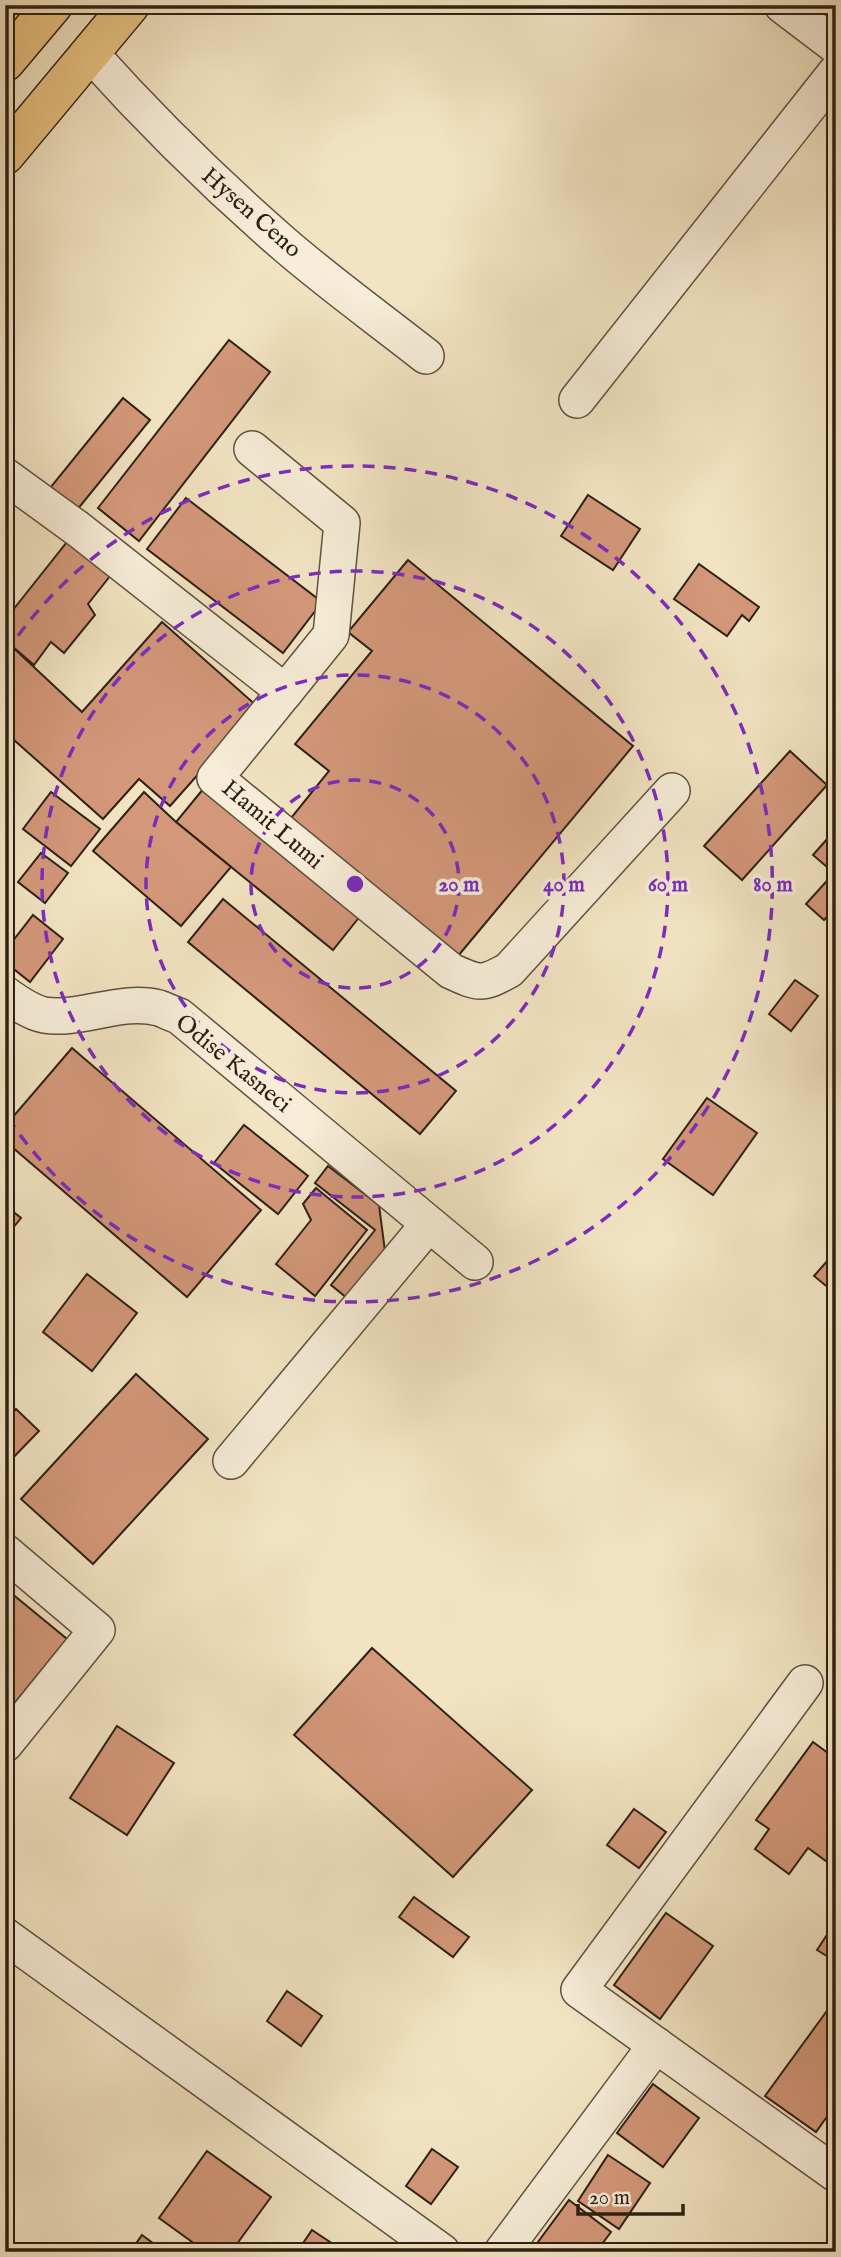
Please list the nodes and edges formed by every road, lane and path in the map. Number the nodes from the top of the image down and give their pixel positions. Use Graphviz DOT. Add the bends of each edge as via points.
graph roads {
  1 [pos="53,5"];
  2 [pos="130,5"];
  3 [pos="782,5"];
  4 [pos="836,46"];
  5 [pos="90,53"];
  6 [pos="5,62"];
  7 [pos="836,72"];
  8 [pos="5,155"];
  9 [pos="426,356"];
  10 [pos="577,401"];
  11 [pos="252,449"];
  12 [pos="5,476"];
  13 [pos="285,692"];
  14 [pos="672,791"];
  15 [pos="5,994"];
  16 [pos="428,1225"];
  17 [pos="475,1262"];
  18 [pos="231,1461"];
  19 [pos="5,1552"];
  20 [pos="804,1683"];
  21 [pos="5,1744"];
  22 [pos="5,1936"];
  23 [pos="656,2045"];
  24 [pos="836,2174"];
  25 [pos="442,2252"];
  26 [pos="502,2252"];
  1 -- 6 [label="main road"];
  2 -- 5 [label="main road"];
  3 -- 4 [label="street"];
  5 -- 8 [label="main road"];
  5 -- 9 [label="street, Hysen Ceno" via="225,191 286,246"];
  7 -- 10 [label="street"];
  11 -- 13 [label="street" via="342,523 331,635"];
  12 -- 13 [label="street"];
  13 -- 14 [label="street, Hamit Lumi" via="215,778 451,971 474,982 509,971"];
  15 -- 16 [label="street, Odise Kasneci" via="42,1014 136,1006 157,1007 179,1016"];
  16 -- 17 [label="street, Odise Kasneci"];
  16 -- 18 [label="street"];
  19 -- 21 [label="street" via="97,1630"];
  20 -- 23 [label="street" via="579,1990"];
  22 -- 25 [label="street"];
  23 -- 24 [label="street"];
  23 -- 26 [label="street"];
}
